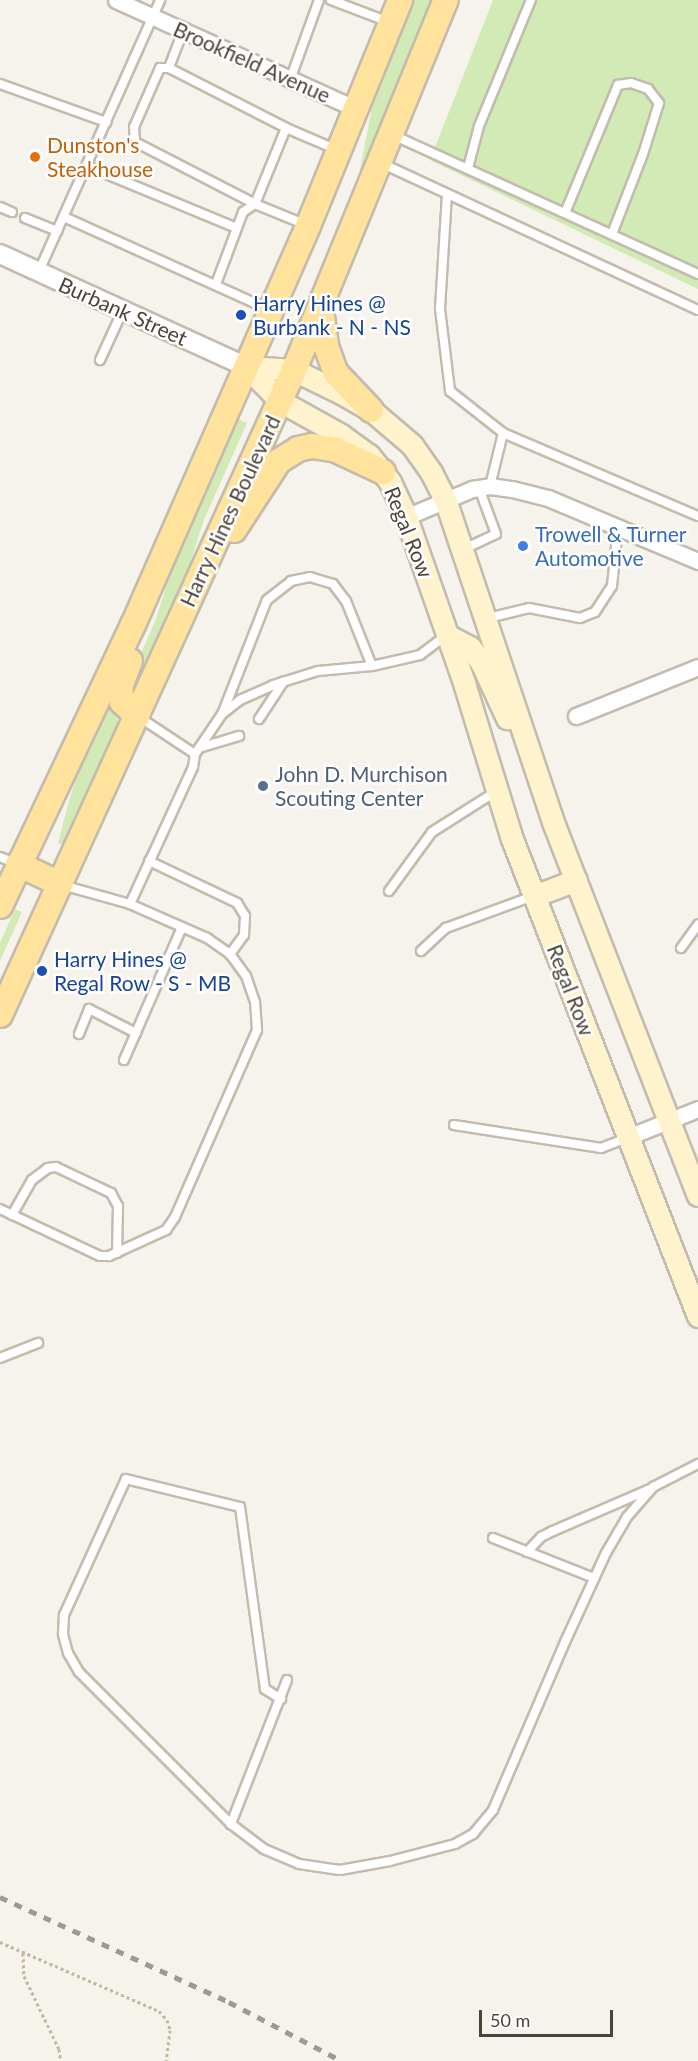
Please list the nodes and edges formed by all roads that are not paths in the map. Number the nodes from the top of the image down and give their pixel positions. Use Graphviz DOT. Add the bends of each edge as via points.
graph roads {
  1 [pos="116,0"];
  2 [pos="160,0"];
  3 [pos="319,0"];
  4 [pos="332,0"];
  5 [pos="400,0"];
  6 [pos="446,0"];
  7 [pos="531,0"];
  8 [pos="351,3"];
  9 [pos="154,18"];
  10 [pos="391,23"];
  11 [pos="183,31"];
  12 [pos="169,68"];
  13 [pos="290,80"];
  14 [pos="0,84"];
  15 [pos="356,109"];
  16 [pos="106,123"];
  17 [pos="286,128"];
  18 [pos="391,135"];
  19 [pos="339,151"];
  20 [pos="380,162"];
  21 [pos="87,166"];
  22 [pos="468,168"];
  23 [pos="447,194"];
  24 [pos="255,204"];
  25 [pos="0,207"];
  26 [pos="12,212"];
  27 [pos="564,213"];
  28 [pos="64,217"];
  29 [pos="25,218"];
  30 [pos="308,226"];
  31 [pos="237,228"];
  32 [pos="57,231"];
  33 [pos="612,234"];
  34 [pos="0,254"];
  35 [pos="39,272"];
  36 [pos="698,274"];
  37 [pos="216,284"];
  38 [pos="320,305"];
  39 [pos="123,310"];
  40 [pos="272,310"];
  41 [pos="698,310"];
  42 [pos="100,360"];
  43 [pos="247,367"];
  44 [pos="294,370"];
  45 [pos="280,401"];
  46 [pos="371,410"];
  47 [pos="503,433"];
  48 [pos="383,472"];
  49 [pos="485,487"];
  50 [pos="445,500"];
  51 [pos="698,516"];
  52 [pos="406,517"];
  53 [pos="618,527"];
  54 [pos="462,550"];
  55 [pos="698,561"];
  56 [pos="202,573"];
  57 [pos="486,618"];
  58 [pos="133,625"];
  59 [pos="447,635"];
  60 [pos="372,666"];
  61 [pos="698,667"];
  62 [pos="284,681"];
  63 [pos="222,714"];
  64 [pos="137,716"];
  65 [pos="576,716"];
  66 [pos="259,719"];
  67 [pos="525,735"];
  68 [pos="238,736"];
  69 [pos="197,751"];
  70 [pos="496,792"];
  71 [pos="9,860"];
  72 [pos="149,861"];
  73 [pos="576,880"];
  74 [pos="60,884"];
  75 [pos="389,891"];
  76 [pos="534,896"];
  77 [pos="130,904"];
  78 [pos="0,906"];
  79 [pos="698,925"];
  80 [pos="182,927"];
  81 [pos="681,948"];
  82 [pos="421,951"];
  83 [pos="230,954"];
  84 [pos="0,1015"];
  85 [pos="136,1033"];
  86 [pos="79,1034"];
  87 [pos="124,1060"];
  88 [pos="698,1109"];
  89 [pos="669,1120"];
  90 [pos="454,1125"];
  91 [pos="628,1137"];
  92 [pos="698,1195"];
  93 [pos="0,1209"];
  94 [pos="12,1215"];
  95 [pos="117,1253"];
  96 [pos="698,1316"];
  97 [pos="38,1343"];
  98 [pos="0,1358"];
  99 [pos="698,1464"];
  100 [pos="653,1487"];
  101 [pos="493,1538"];
  102 [pos="527,1552"];
  103 [pos="594,1578"];
  104 [pos="287,1680"];
  105 [pos="281,1699"];
  106 [pos="231,1824"];
  1 -- 9 [label="street, Brookfield Avenue"];
  2 -- 9 [label="lane"];
  3 -- 13 [label="lane"];
  4 -- 8 [label="lane"];
  5 -- 10 [label="main road, Harry Hines Boulevard"];
  6 -- 18 [label="main road, Harry Hines Boulevard"];
  7 -- 22 [label="lane" via="480,126"];
  8 -- 10 [label="lane"];
  9 -- 11 [label="street, Brookfield Avenue"];
  9 -- 16 [label="lane"];
  10 -- 15 [label="main road, Harry Hines Boulevard"];
  11 -- 12 [label="lane"];
  11 -- 13 [label="street, Brookfield Avenue"];
  12 -- 17 [label="lane"];
  12 -- 24 [label="lane" via="160,68 134,127 135,142"];
  13 -- 15 [label="street, Brookfield Avenue"];
  14 -- 16 [label="lane"];
  15 -- 19 [label="main road, Harry Hines Boulevard"];
  16 -- 21 [label="lane"];
  17 -- 19 [label="lane"];
  17 -- 24 [label="lane"];
  18 -- 20 [label="main road, Harry Hines Boulevard"];
  18 -- 22 [label="lane"];
  19 -- 30 [label="main road, Harry Hines Boulevard"];
  20 -- 23 [label="lane"];
  20 -- 38 [label="main road, Harry Hines Boulevard"];
  21 -- 28 [label="lane"];
  21 -- 31 [label="lane"];
  22 -- 27 [label="lane"];
  23 -- 41 [label="lane"];
  23 -- 47 [label="lane" via="440,309 450,391"];
  24 -- 30 [label="lane"];
  24 -- 31 [label="lane" via="243,212"];
  25 -- 26 [label="lane"];
  27 -- 33 [label="lane"];
  27 -- 33 [label="lane" via="618,85 631,83 648,89 658,103"];
  28 -- 32 [label="lane"];
  28 -- 37 [label="lane"];
  29 -- 32 [label="lane"];
  30 -- 40 [label="main road, Harry Hines Boulevard"];
  31 -- 37 [label="lane"];
  32 -- 35 [label="lane"];
  33 -- 36 [label="lane"];
  34 -- 35 [label="street, Burbank Street"];
  35 -- 39 [label="street, Burbank Street"];
  37 -- 40 [label="lane"];
  38 -- 44 [label="main road, Harry Hines Boulevard"];
  38 -- 46 [label="main road" via="326,346 336,373"];
  39 -- 42 [label="lane"];
  39 -- 43 [label="street, Burbank Street"];
  40 -- 43 [label="main road, Harry Hines Boulevard"];
  43 -- 44 [label="main road, Regal Row"];
  43 -- 45 [label="main road, Regal Row"];
  43 -- 58 [label="main road, Harry Hines Boulevard"];
  44 -- 45 [label="main road, Harry Hines Boulevard"];
  44 -- 46 [label="main road, Regal Row"];
  45 -- 48 [label="main road, Regal Row" via="341,435 369,455"];
  45 -- 56 [label="main road, Harry Hines Boulevard"];
  46 -- 50 [label="main road, Regal Row" via="412,445"];
  47 -- 49 [label="lane"];
  47 -- 51 [label="lane"];
  48 -- 52 [label="main road, Regal Row"];
  48 -- 56 [label="main road" via="323,447 312,446 288,454 274,468"];
  49 -- 50 [label="street"];
  49 -- 53 [label="street" via="548,498"];
  49 -- 54 [label="lane" via="496,534"];
  50 -- 52 [label="street"];
  50 -- 54 [label="main road, Regal Row"];
  52 -- 59 [label="main road, Regal Row"];
  53 -- 55 [label="street"];
  53 -- 57 [label="lane" via="612,586 595,612 580,618 529,608"];
  54 -- 57 [label="main road, Regal Row"];
  56 -- 64 [label="main road, Harry Hines Boulevard"];
  57 -- 67 [label="main road, Regal Row"];
  58 -- 64 [label="main road" via="134,649 120,687 122,702"];
  58 -- 71 [label="main road, Harry Hines Boulevard"];
  59 -- 60 [label="lane" via="420,655"];
  59 -- 67 [label="main road" via="470,647 482,662 507,718"];
  59 -- 70 [label="main road, Regal Row"];
  60 -- 62 [label="lane" via="318,670"];
  60 -- 63 [label="lane" via="346,601 333,584 310,577 291,581 267,600"];
  61 -- 65 [label="street"];
  62 -- 63 [label="lane" via="240,700"];
  62 -- 66 [label="lane"];
  63 -- 69 [label="lane"];
  64 -- 69 [label="lane"];
  64 -- 74 [label="main road, Harry Hines Boulevard"];
  67 -- 73 [label="main road, Regal Row"];
  68 -- 69 [label="lane"];
  69 -- 72 [label="lane"];
  70 -- 75 [label="lane" via="432,832"];
  70 -- 76 [label="main road, Regal Row"];
  71 -- 74 [label="main road"];
  71 -- 78 [label="main road, Harry Hines Boulevard"];
  72 -- 77 [label="lane"];
  72 -- 83 [label="lane" via="237,903 245,916 244,935"];
  73 -- 76 [label="main road"];
  73 -- 89 [label="main road, Regal Row"];
  74 -- 77 [label="lane"];
  74 -- 84 [label="main road, Harry Hines Boulevard"];
  76 -- 82 [label="lane" via="446,928"];
  76 -- 91 [label="main road, Regal Row"];
  77 -- 80 [label="lane"];
  79 -- 81 [label="lane"];
  80 -- 83 [label="lane"];
  80 -- 85 [label="lane"];
  83 -- 95 [label="lane" via="246,976 255,1002 257,1030 175,1217 166,1230"];
  85 -- 86 [label="lane" via="89,1009"];
  85 -- 87 [label="lane"];
  88 -- 89 [label="street"];
  89 -- 91 [label="street"];
  89 -- 92 [label="main road, Regal Row"];
  90 -- 91 [label="lane" via="601,1148"];
  91 -- 96 [label="main road, Regal Row"];
  93 -- 94 [label="lane"];
  94 -- 95 [label="lane" via="100,1257"];
  94 -- 95 [label="lane" via="32,1180 56,1167 111,1193 118,1206"];
  97 -- 98 [label="lane"];
  99 -- 100 [label="lane"];
  100 -- 102 [label="lane" via="553,1530"];
  100 -- 103 [label="lane" via="627,1517"];
  101 -- 102 [label="lane"];
  102 -- 103 [label="lane"];
  103 -- 106 [label="lane" via="493,1810 473,1834 455,1844 340,1870 300,1864 273,1853"];
  104 -- 105 [label="lane"];
  105 -- 106 [label="lane"];
  105 -- 106 [label="lane" via="265,1689 240,1507 126,1479 64,1616 68,1653 79,1672"];
}
